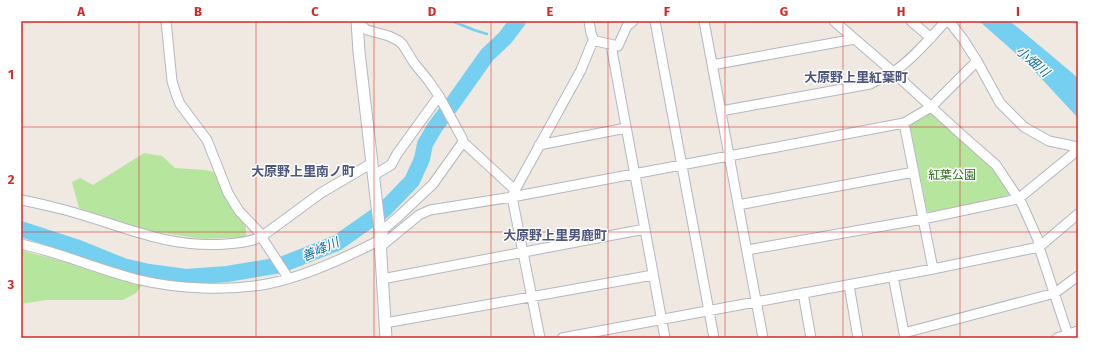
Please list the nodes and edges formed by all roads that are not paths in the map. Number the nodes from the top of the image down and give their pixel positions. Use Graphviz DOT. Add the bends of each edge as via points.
graph roads {
  1 [pos="166,21"];
  2 [pos="357,21"];
  3 [pos="589,21"];
  4 [pos="633,21"];
  5 [pos="655,21"];
  6 [pos="704,21"];
  7 [pos="834,21"];
  8 [pos="911,21"];
  9 [pos="946,21"];
  10 [pos="949,21"];
  11 [pos="931,38"];
  12 [pos="855,39"];
  13 [pos="594,41"];
  14 [pos="611,44"];
  15 [pos="977,61"];
  16 [pos="712,66"];
  17 [pos="894,72"];
  18 [pos="439,96"];
  19 [pos="931,107"];
  20 [pos="721,111"];
  21 [pos="904,123"];
  22 [pos="626,128"];
  23 [pos="463,140"];
  24 [pos="539,145"];
  25 [pos="1078,147"];
  26 [pos="1078,150"];
  27 [pos="729,156"];
  28 [pos="372,163"];
  29 [pos="682,165"];
  30 [pos="914,172"];
  31 [pos="635,174"];
  32 [pos="374,177"];
  33 [pos="514,194"];
  34 [pos="1018,199"];
  35 [pos="21,200"];
  36 [pos="738,205"];
  37 [pos="1078,214"];
  38 [pos="923,219"];
  39 [pos="645,229"];
  40 [pos="262,239"];
  41 [pos="380,240"];
  42 [pos="21,244"];
  43 [pos="1039,247"];
  44 [pos="747,250"];
  45 [pos="523,252"];
  46 [pos="933,269"];
  47 [pos="653,275"];
  48 [pos="287,276"];
  49 [pos="893,276"];
  50 [pos="1078,276"];
  51 [pos="382,279"];
  52 [pos="848,284"];
  53 [pos="803,293"];
  54 [pos="1055,293"];
  55 [pos="532,297"];
  56 [pos="756,302"];
  57 [pos="709,311"];
  58 [pos="661,320"];
  59 [pos="385,323"];
  60 [pos="1078,331"];
  61 [pos="904,336"];
  62 [pos="1068,336"];
  63 [pos="386,338"];
  64 [pos="540,338"];
  65 [pos="566,338"];
  66 [pos="665,338"];
  67 [pos="714,338"];
  68 [pos="763,338"];
  69 [pos="811,338"];
  70 [pos="858,338"];
  71 [pos="1057,338"];
  1 -- 40 [label="street" via="172,81 180,104 206,140 228,193"];
  2 -- 18 [label="street" via="367,30 389,36 403,45"];
  2 -- 28 [label="street"];
  3 -- 13 [label="street"];
  4 -- 14 [label="street" via="627,26 618,46"];
  5 -- 29 [label="street"];
  6 -- 16 [label="street"];
  7 -- 12 [label="street"];
  8 -- 11 [label="street"];
  9 -- 11 [label="street"];
  10 -- 15 [label="street"];
  11 -- 17 [label="street"];
  12 -- 16 [label="street"];
  12 -- 17 [label="street"];
  13 -- 14 [label="street"];
  13 -- 24 [label="street" via="581,70"];
  14 -- 22 [label="street"];
  15 -- 19 [label="street"];
  15 -- 25 [label="street" via="1000,103 1024,127 1049,141"];
  16 -- 20 [label="street"];
  17 -- 19 [label="street"];
  17 -- 20 [label="street" via="870,84"];
  18 -- 23 [label="street"];
  18 -- 32 [label="street" via="391,165"];
  19 -- 21 [label="street"];
  19 -- 34 [label="street" via="996,165"];
  20 -- 27 [label="street"];
  21 -- 27 [label="street"];
  21 -- 30 [label="street"];
  22 -- 24 [label="street"];
  22 -- 31 [label="street"];
  23 -- 33 [label="street"];
  23 -- 41 [label="street" via="433,184 384,229"];
  24 -- 33 [label="street"];
  26 -- 34 [label="street"];
  27 -- 29 [label="street"];
  27 -- 36 [label="street"];
  28 -- 32 [label="street"];
  28 -- 40 [label="street" via="321,193"];
  29 -- 31 [label="street"];
  29 -- 57 [label="street"];
  30 -- 36 [label="street"];
  30 -- 38 [label="street"];
  31 -- 33 [label="street"];
  31 -- 39 [label="street"];
  32 -- 41 [label="street"];
  33 -- 41 [label="street" via="430,210"];
  33 -- 45 [label="street"];
  34 -- 38 [label="street"];
  34 -- 43 [label="street"];
  35 -- 40 [label="street" via="58,208 168,241 214,245"];
  36 -- 44 [label="street"];
  37 -- 43 [label="street"];
  38 -- 44 [label="street"];
  38 -- 46 [label="street"];
  39 -- 45 [label="street"];
  39 -- 47 [label="street"];
  40 -- 48 [label="street"];
  41 -- 42 [label="street" via="347,256 289,278 254,286 216,288 140,280"];
  41 -- 51 [label="street"];
  43 -- 46 [label="street"];
  43 -- 54 [label="street"];
  44 -- 56 [label="street"];
  45 -- 51 [label="street"];
  45 -- 55 [label="street"];
  46 -- 49 [label="street"];
  47 -- 55 [label="street"];
  47 -- 58 [label="street"];
  49 -- 52 [label="street"];
  49 -- 61 [label="street"];
  50 -- 54 [label="street"];
  51 -- 59 [label="street"];
  52 -- 53 [label="street"];
  52 -- 70 [label="street"];
  53 -- 56 [label="street"];
  53 -- 69 [label="street"];
  54 -- 61 [label="street"];
  54 -- 62 [label="street"];
  55 -- 59 [label="street"];
  55 -- 64 [label="street"];
  56 -- 57 [label="street"];
  56 -- 68 [label="street"];
  57 -- 58 [label="street"];
  57 -- 67 [label="street"];
  58 -- 65 [label="street"];
  58 -- 66 [label="street"];
  59 -- 63 [label="street"];
  60 -- 62 [label="street"];
  62 -- 71 [label="street"];
}
